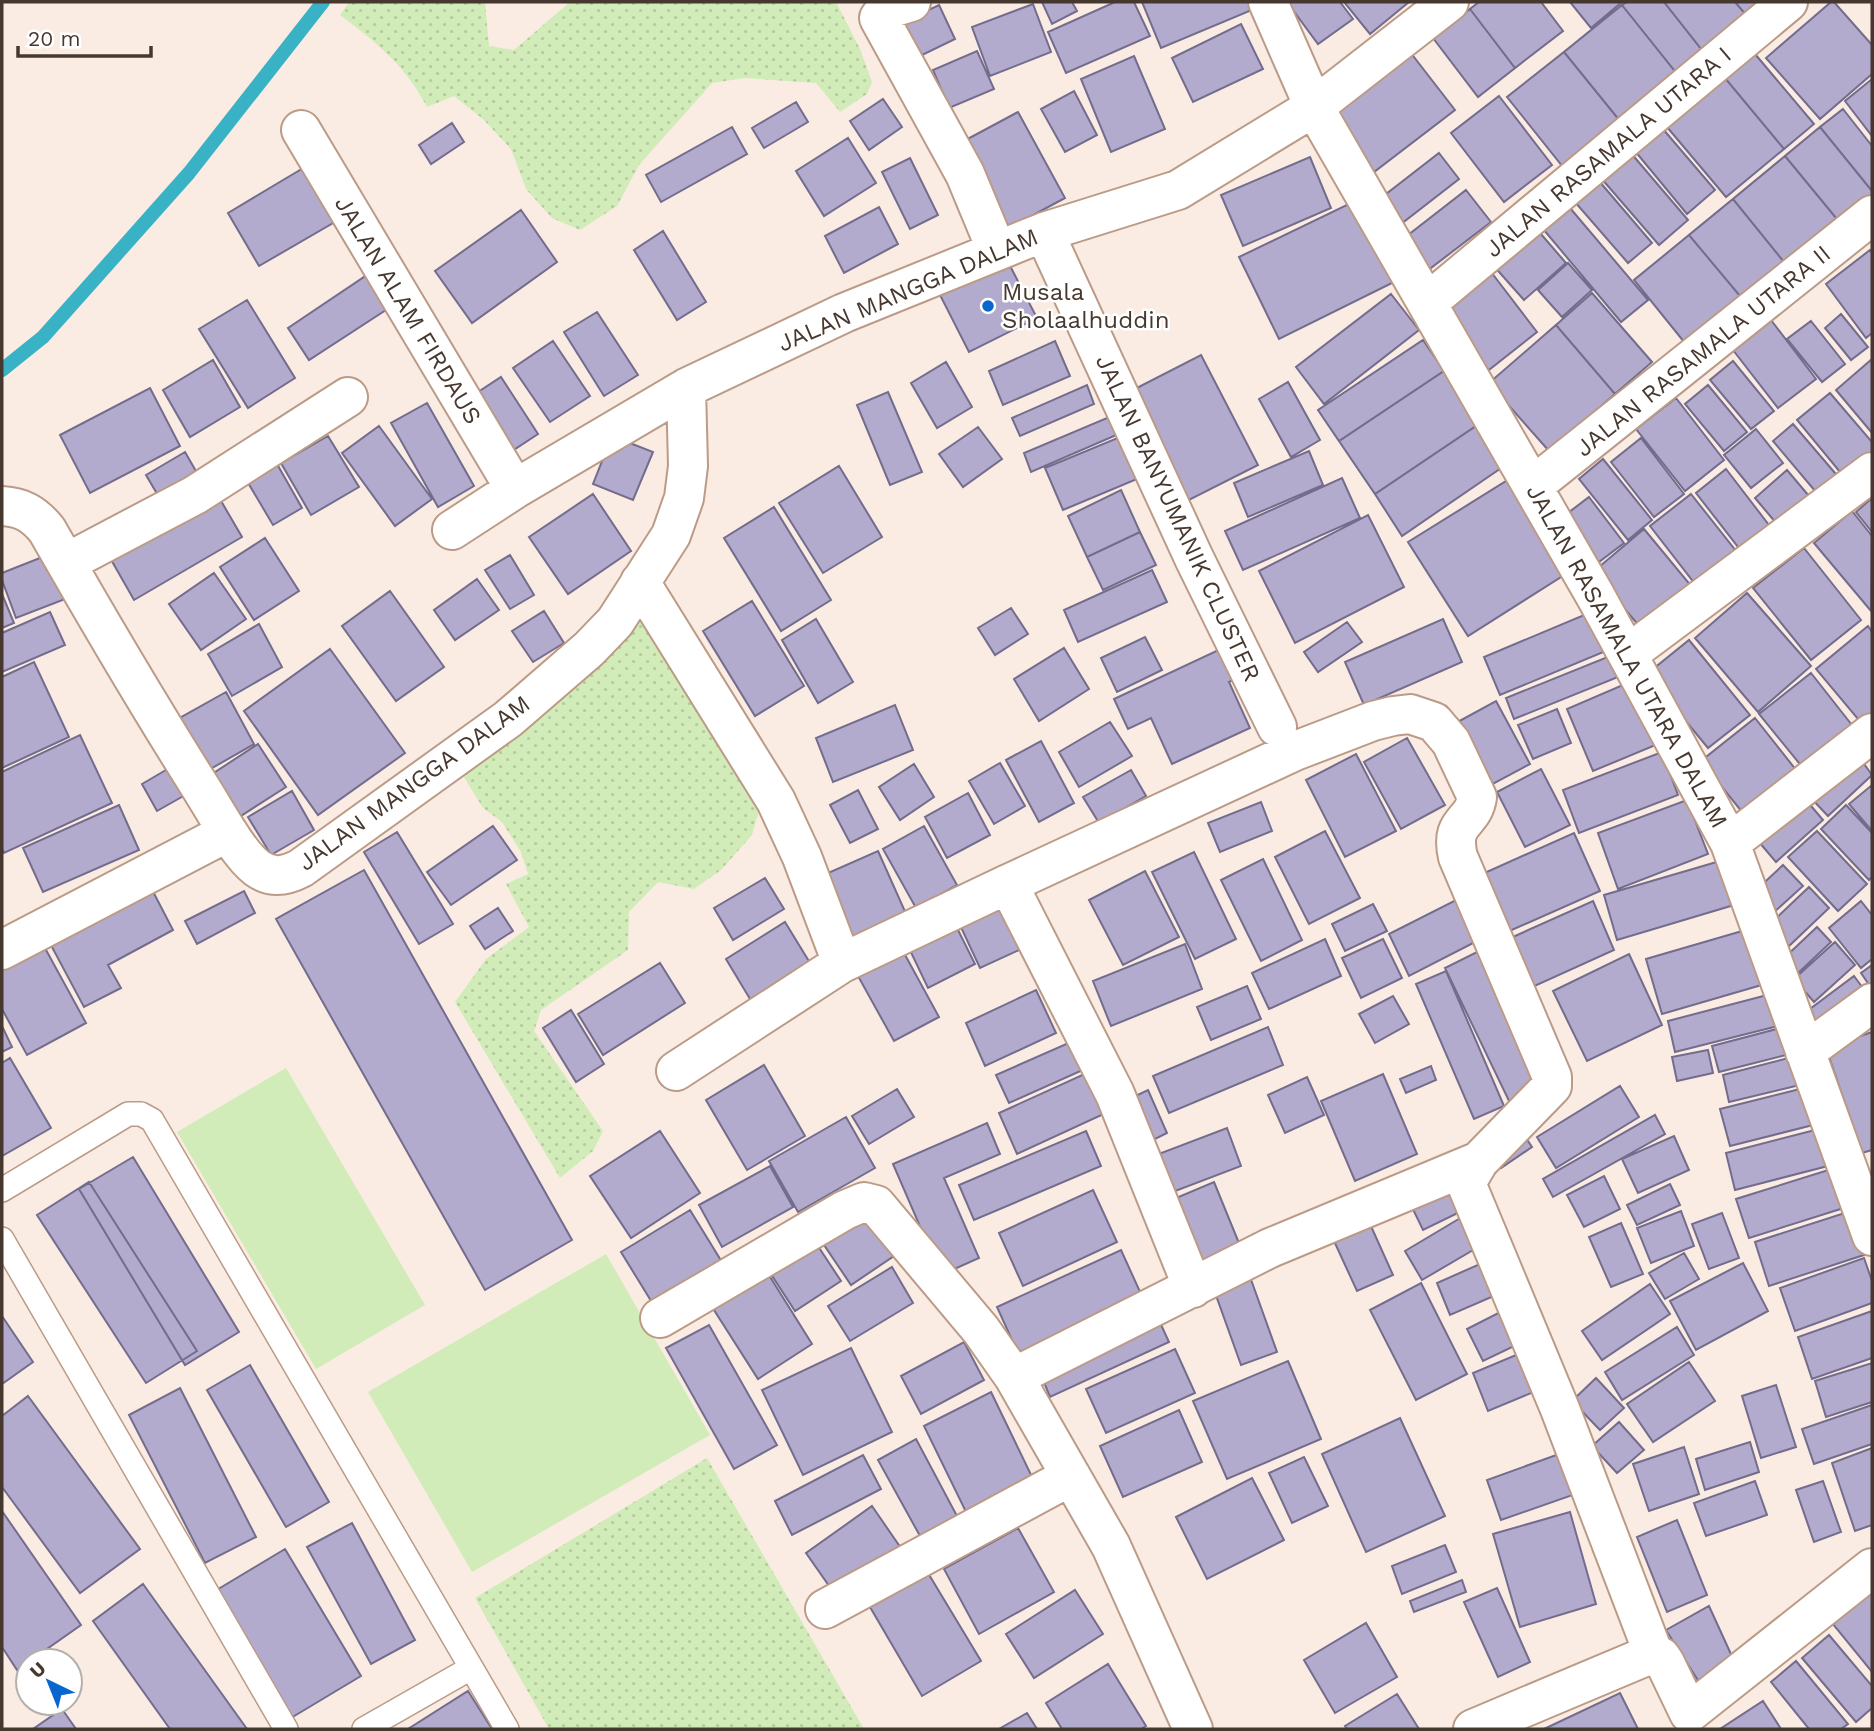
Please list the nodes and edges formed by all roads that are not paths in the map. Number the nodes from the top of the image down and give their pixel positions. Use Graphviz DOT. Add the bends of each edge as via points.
graph roads {
  1 [pos="911,2"];
  2 [pos="1268,2"];
  3 [pos="1449,2"];
  4 [pos="1788,2"];
  5 [pos="1314,107"];
  6 [pos="301,130"];
  7 [pos="1872,215"];
  8 [pos="1044,232"];
  9 [pos="997,251"];
  10 [pos="1427,303"];
  11 [pos="686,388"];
  12 [pos="348,397"];
  13 [pos="1872,472"];
  14 [pos="1533,486"];
  15 [pos="515,489"];
  16 [pos="2,506"];
  17 [pos="452,530"];
  18 [pos="66,563"];
  19 [pos="640,582"];
  20 [pos="1628,654"];
  21 [pos="1277,727"];
  22 [pos="1872,733"];
  23 [pos="228,832"];
  24 [pos="1730,843"];
  25 [pos="1008,884"];
  26 [pos="2,950"];
  27 [pos="842,963"];
  28 [pos="1872,1003"];
  29 [pos="1805,1052"];
  30 [pos="676,1071"];
  31 [pos="1479,1161"];
  32 [pos="2,1190"];
  33 [pos="1872,1236"];
  34 [pos="2,1238"];
  35 [pos="1193,1288"];
  36 [pos="660,1318"];
  37 [pos="1014,1377"];
  38 [pos="1071,1476"];
  39 [pos="1872,1568"];
  40 [pos="825,1609"];
  41 [pos="1654,1655"];
  42 [pos="471,1668"];
  43 [pos="1692,1721"];
  44 [pos="286,1729"];
  45 [pos="364,1729"];
  46 [pos="507,1729"];
  47 [pos="1193,1729"];
  48 [pos="1473,1729"];
  1 -- 9 [label="street" via="885,10 879,18 965,174"];
  2 -- 5 [label="street, JALAN RASAMALA UTARA DALAM"];
  3 -- 5 [label="street, JALAN MANGGA DALAM"];
  4 -- 10 [label="street, JALAN RASAMALA UTARA I"];
  5 -- 8 [label="street, JALAN MANGGA DALAM" via="1178,190"];
  5 -- 10 [label="street, JALAN RASAMALA UTARA DALAM"];
  6 -- 15 [label="street, JALAN ALAM FIRDAUS"];
  7 -- 14 [label="street, JALAN RASAMALA UTARA II"];
  8 -- 9 [label="street, JALAN MANGGA DALAM"];
  8 -- 21 [label="street, JALAN BANYUMANIK CLUSTER"];
  9 -- 11 [label="street, JALAN MANGGA DALAM" via="844,313"];
  10 -- 14 [label="street, JALAN RASAMALA UTARA DALAM"];
  11 -- 15 [label="street"];
  11 -- 19 [label="street, JALAN MANGGA DALAM" via="684,498 671,535"];
  12 -- 18 [label="street" via="195,495"];
  13 -- 20 [label="street"];
  14 -- 20 [label="street, JALAN RASAMALA UTARA DALAM"];
  15 -- 17 [label="street"];
  16 -- 18 [label="street, JALAN MANGGA DALAM" via="35,515"];
  18 -- 23 [label="street, JALAN MANGGA DALAM"];
  19 -- 23 [label="street, JALAN MANGGA DALAM" via="615,622 589,649 508,719 301,868 290,874 267,874 255,867"];
  19 -- 27 [label="street" via="776,801"];
  20 -- 24 [label="street, JALAN RASAMALA UTARA DALAM"];
  22 -- 24 [label="street"];
  23 -- 26 [label="street"];
  24 -- 29 [label="street, JALAN RASAMALA UTARA DALAM"];
  25 -- 27 [label="street"];
  25 -- 31 [label="street" via="1295,751 1373,720 1410,714 1434,722 1477,797 1457,831 1458,858 1552,1077 1552,1086"];
  25 -- 35 [label="street" via="1115,1094"];
  27 -- 30 [label="street"];
  28 -- 29 [label="street"];
  29 -- 33 [label="street, JALAN RASAMALA UTARA DALAM"];
  31 -- 35 [label="street" via="1270,1248"];
  31 -- 41 [label="street" via="1466,1183 1475,1209 1560,1409"];
  32 -- 42 [label="lane" via="128,1114 152,1120"];
  34 -- 44 [label="lane"];
  35 -- 37 [label="street"];
  36 -- 37 [label="street" via="845,1210 870,1203 956,1298"];
  37 -- 38 [label="street"];
  38 -- 40 [label="street"];
  38 -- 47 [label="street" via="1111,1546"];
  39 -- 43 [label="street"];
  41 -- 43 [label="street" via="1665,1662"];
  41 -- 48 [label="street"];
  42 -- 45 [label="lane"];
  42 -- 46 [label="lane"];
}
